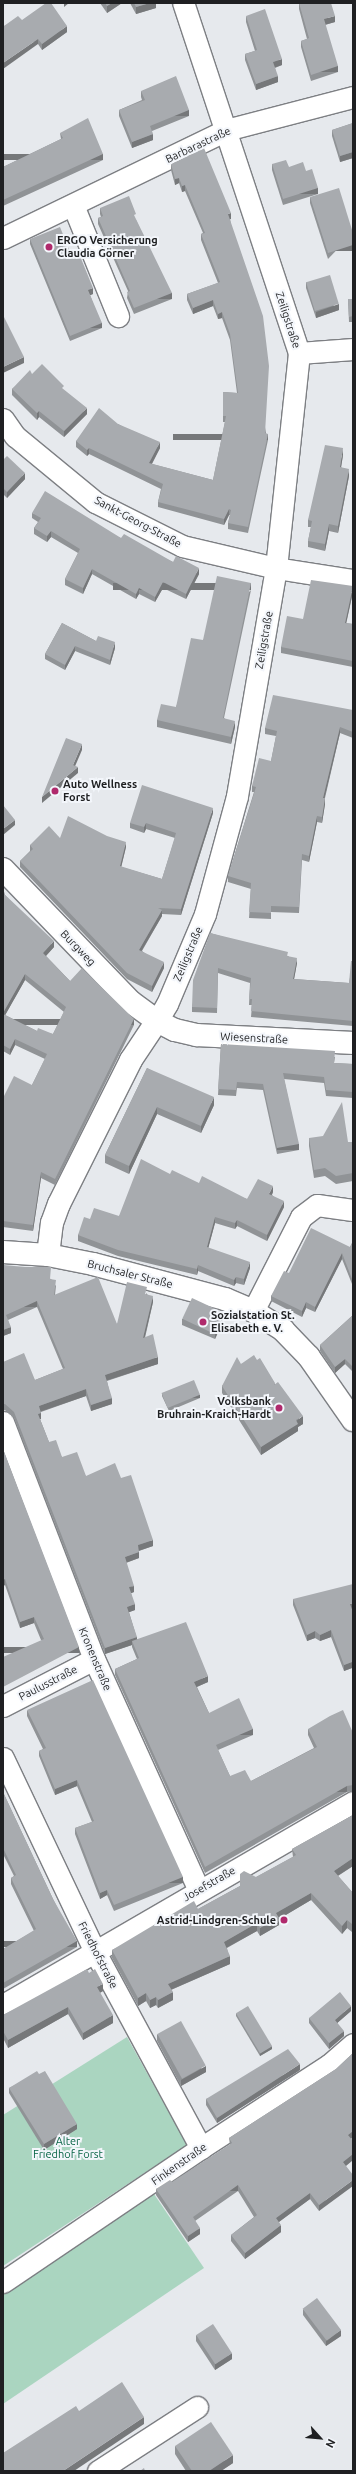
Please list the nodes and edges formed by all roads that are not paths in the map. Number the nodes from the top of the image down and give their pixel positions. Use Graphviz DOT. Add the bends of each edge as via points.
graph roads {
  1 [pos="183,3"];
  2 [pos="353,97"];
  3 [pos="226,130"];
  4 [pos="73,205"];
  5 [pos="3,238"];
  6 [pos="118,316"];
  7 [pos="353,349"];
  8 [pos="298,354"];
  9 [pos="3,419"];
  10 [pos="276,568"];
  11 [pos="353,580"];
  12 [pos="3,869"];
  13 [pos="157,1022"];
  14 [pos="353,1043"];
  15 [pos="353,1210"];
  16 [pos="3,1252"];
  17 [pos="48,1255"];
  18 [pos="254,1311"];
  19 [pos="353,1420"];
  20 [pos="3,1422"];
  21 [pos="94,1659"];
  22 [pos="3,1706"];
  23 [pos="3,1758"];
  24 [pos="353,1802"];
  25 [pos="199,1890"];
  26 [pos="95,1952"];
  27 [pos="3,2004"];
  28 [pos="353,2044"];
  29 [pos="201,2148"];
  30 [pos="3,2282"];
  31 [pos="197,2407"];
  32 [pos="98,2471"];
  1 -- 3 [label="street, Zeiligstraße"];
  2 -- 3 [label="street, Barbarastraße"];
  3 -- 4 [label="street, Barbarastraße"];
  3 -- 8 [label="street, Zeiligstraße"];
  4 -- 5 [label="street, Barbarastraße"];
  4 -- 6 [label="street"];
  7 -- 8 [label="street"];
  8 -- 10 [label="street, Zeiligstraße"];
  9 -- 10 [label="street, Sankt-Georg-Straße" via="15,436 96,502 182,546"];
  10 -- 11 [label="street, Sankt-Georg-Straße"];
  10 -- 13 [label="street, Zeiligstraße" via="237,796 205,914"];
  12 -- 13 [label="street, Burgweg" via="131,1002"];
  13 -- 14 [label="street, Wiesenstraße" via="174,1030 197,1035"];
  13 -- 17 [label="street, Zeiligstraße" via="131,1060 59,1204 52,1223"];
  15 -- 18 [label="street" via="316,1205 301,1217"];
  16 -- 17 [label="street, Bruchsaler Straße"];
  17 -- 18 [label="street, Bruchsaler Straße" via="225,1299"];
  18 -- 19 [label="street, Bruchsaler Straße" via="283,1330 309,1357"];
  20 -- 21 [label="street, Kronenstraße"];
  21 -- 22 [label="street, Paulusstraße"];
  21 -- 25 [label="street, Kronenstraße"];
  23 -- 26 [label="street, Friedhofstraße"];
  24 -- 25 [label="street, Josefstraße"];
  25 -- 26 [label="street, Josefstraße"];
  26 -- 27 [label="street, Josefstraße"];
  26 -- 29 [label="street, Friedhofstraße"];
  28 -- 29 [label="street, Finkenstraße" via="329,2065"];
  29 -- 30 [label="street, Finkenstraße"];
  31 -- 32 [label="street"];
}
